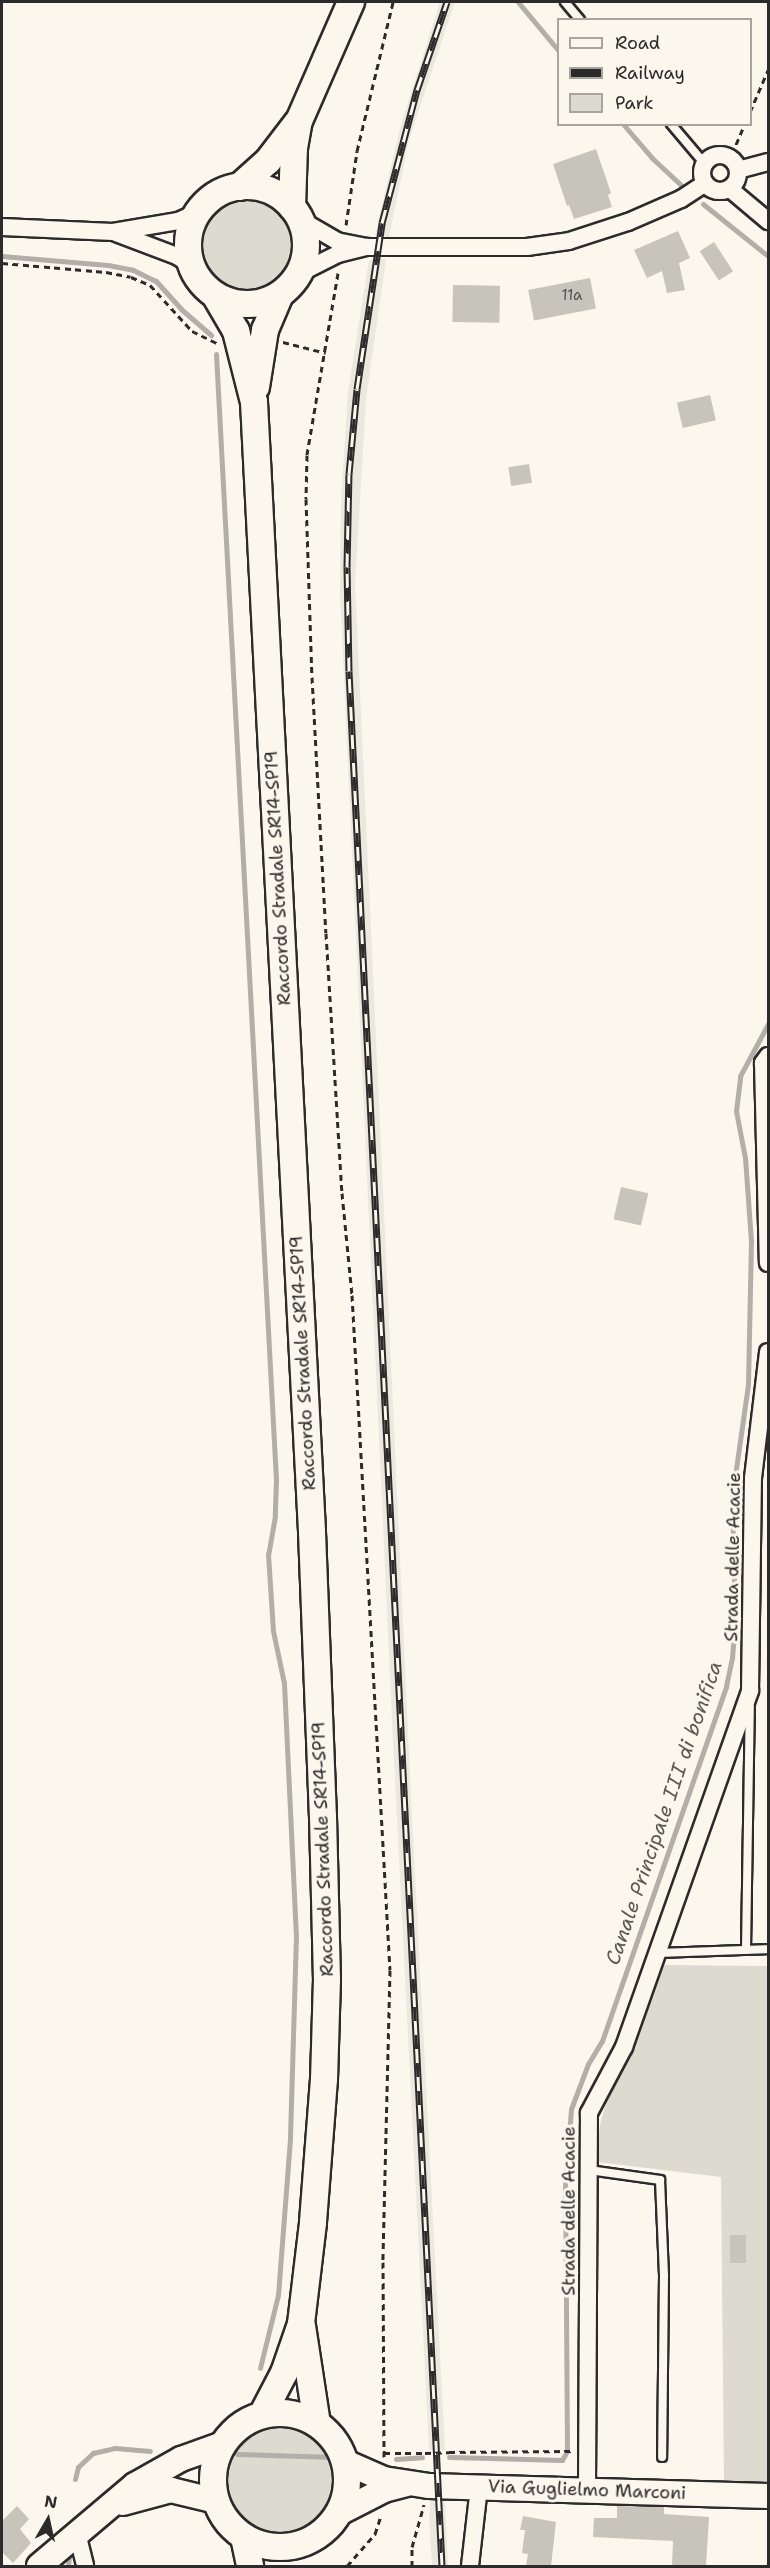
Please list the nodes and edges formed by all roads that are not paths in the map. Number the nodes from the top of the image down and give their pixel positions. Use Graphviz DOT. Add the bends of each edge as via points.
graph roads {
  1 [pos="351,2"];
  2 [pos="565,2"];
  3 [pos="578,18"];
  4 [pos="299,121"];
  5 [pos="673,126"];
  6 [pos="768,162"];
  7 [pos="704,163"];
  8 [pos="734,164"];
  9 [pos="704,184"];
  10 [pos="239,187"];
  11 [pos="730,189"];
  12 [pos="198,212"];
  13 [pos="297,213"];
  14 [pos="768,221"];
  15 [pos="2,227"];
  16 [pos="112,231"];
  17 [pos="367,247"];
  18 [pos="191,265"];
  19 [pos="300,273"];
  20 [pos="214,295"];
  21 [pos="279,295"];
  22 [pos="254,402"];
  23 [pos="768,1056"];
  24 [pos="768,1263"];
  25 [pos="768,1352"];
  26 [pos="750,1691"];
  27 [pos="768,1949"];
  28 [pos="746,1950"];
  29 [pos="655,1953"];
  30 [pos="589,2170"];
  31 [pos="301,2324"];
  32 [pos="262,2415"];
  33 [pos="317,2424"];
  34 [pos="223,2444"];
  35 [pos="662,2457"];
  36 [pos="345,2462"];
  37 [pos="418,2485"];
  38 [pos="479,2487"];
  39 [pos="587,2489"];
  40 [pos="768,2496"];
  41 [pos="216,2501"];
  42 [pos="109,2507"];
  43 [pos="339,2513"];
  44 [pos="77,2533"];
  45 [pos="244,2538"];
  46 [pos="293,2556"];
  47 [pos="39,2566"];
  48 [pos="85,2566"];
  49 [pos="250,2566"];
  50 [pos="470,2566"];
  1 -- 4 [label="main road"];
  2 -- 3 [label="lane"];
  4 -- 10 [label="main road" via="268,161"];
  4 -- 13 [label="main road" via="294,148"];
  5 -- 7 [label="lane"];
  6 -- 8 [label="street"];
  7 -- 8 [label="street" via="716,155"];
  7 -- 9 [label="street"];
  8 -- 11 [label="street" via="738,177"];
  9 -- 11 [label="street" via="716,192"];
  9 -- 17 [label="street" via="681,199 628,222 569,241 527,247"];
  10 -- 12 [label="main road" via="216,195"];
  10 -- 13 [label="main road" via="268,190"];
  11 -- 14 [label="street"];
  12 -- 16 [label="street" via="178,221"];
  12 -- 18 [label="main road" via="189,238"];
  13 -- 17 [label="street" via="337,241"];
  13 -- 19 [label="main road" via="306,247"];
  15 -- 16 [label="street"];
  16 -- 18 [label="street" via="156,246"];
  17 -- 19 [label="street" via="338,254"];
  18 -- 20 [label="main road, Raccordo Stradale SR14-SP19" via="200,282"];
  19 -- 21 [label="main road, Raccordo Stradale SR14-SP19"];
  20 -- 21 [label="main road, Raccordo Stradale SR14-SP19" via="247,304"];
  20 -- 22 [label="main road, Raccordo Stradale SR14-SP19" via="236,331"];
  21 -- 22 [label="main road, Raccordo Stradale SR14-SP19" via="265,330"];
  22 -- 31 [label="main road, Raccordo Stradale SR14-SP19" via="312,1532 327,1979 320,2145"];
  23 -- 24 [label="street" via="763,1063"];
  25 -- 26 [label="street, Strada delle Acacie" via="753,1478"];
  26 -- 28 [label="lane"];
  26 -- 29 [label="street, Strada delle Acacie"];
  27 -- 28 [label="lane"];
  28 -- 29 [label="lane"];
  29 -- 30 [label="street, Strada delle Acacie" via="624,2047 589,2112"];
  30 -- 35 [label="lane" via="660,2180 664,2277"];
  30 -- 39 [label="street, Strada delle Acacie"];
  31 -- 32 [label="main road, Raccordo Stradale SR14-SP19" via="284,2373"];
  31 -- 33 [label="main road, Raccordo Stradale SR14-SP19"];
  32 -- 33 [label="main road" via="300,2416"];
  32 -- 34 [label="main road, Raccordo Stradale SR14-SP19" via="247,2422"];
  33 -- 36 [label="main road, Raccordo Stradale SR14-SP19" via="329,2434"];
  34 -- 41 [label="main road, Raccordo Stradale SR14-SP19" via="212,2481"];
  34 -- 42 [label="street" via="181,2459 144,2480"];
  36 -- 37 [label="street, Via Guglielmo Marconi" via="384,2479"];
  36 -- 43 [label="main road, Raccordo Stradale SR14-SP19" via="346,2496"];
  37 -- 38 [label="street, Via Guglielmo Marconi"];
  37 -- 43 [label="street, Via Guglielmo Marconi" via="384,2490"];
  38 -- 39 [label="street, Via Guglielmo Marconi"];
  38 -- 50 [label="street"];
  39 -- 40 [label="street, Via Guglielmo Marconi"];
  41 -- 42 [label="street" via="171,2490"];
  41 -- 45 [label="main road, Raccordo Stradale SR14-SP19" via="222,2515"];
  42 -- 44 [label="street"];
  43 -- 46 [label="main road, Raccordo Stradale SR14-SP19" via="329,2527"];
  44 -- 47 [label="street"];
  44 -- 48 [label="street"];
  45 -- 46 [label="main road, Raccordo Stradale SR14-SP19"];
  45 -- 49 [label="main road"];
}
